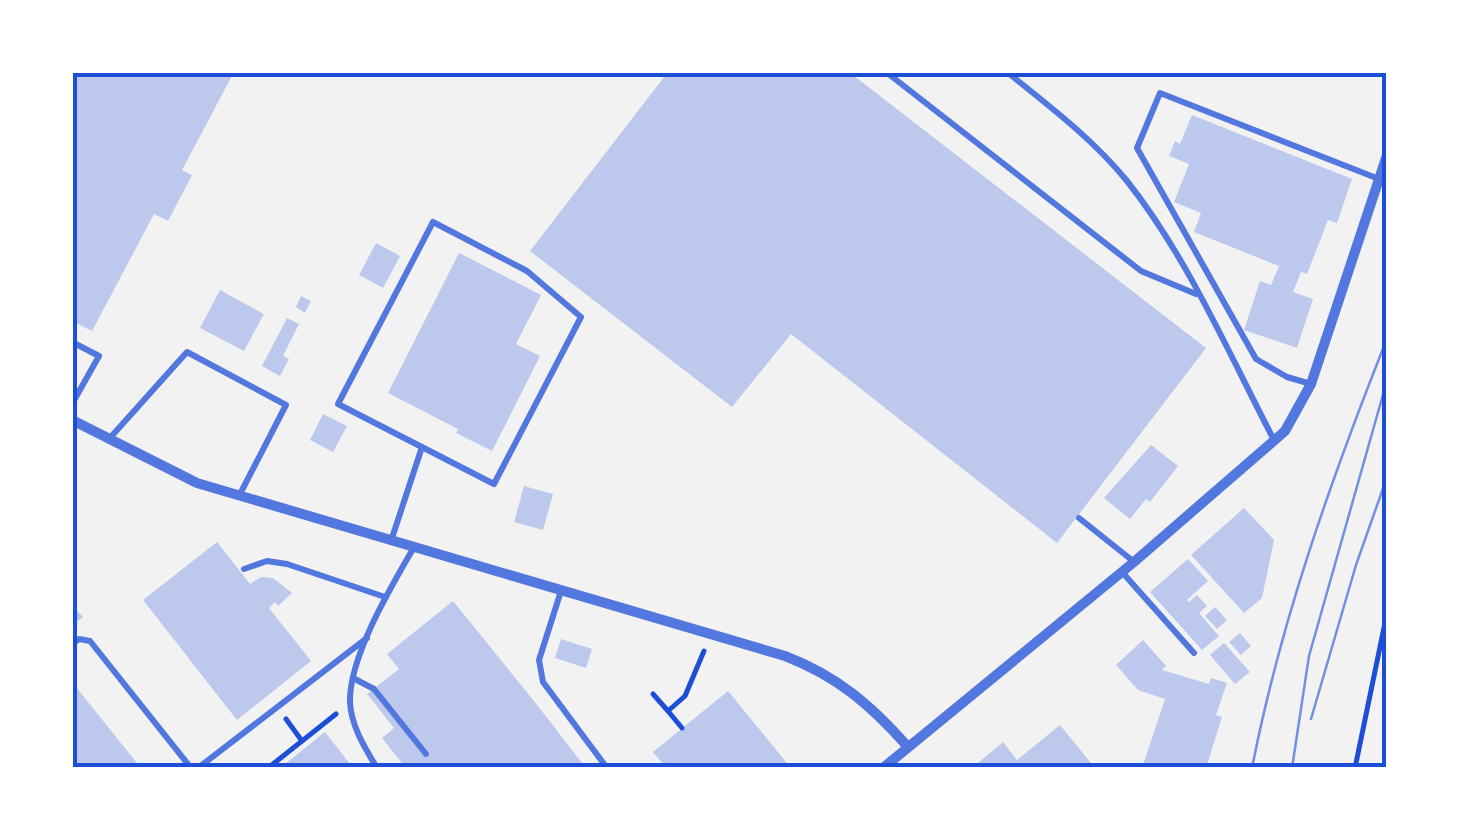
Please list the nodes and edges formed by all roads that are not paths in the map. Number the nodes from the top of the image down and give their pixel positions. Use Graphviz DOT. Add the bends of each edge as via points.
graph roads {
  1 [pos="886,72"];
  2 [pos="1007,72"];
  3 [pos="1386,158"];
  4 [pos="1380,179"];
  5 [pos="1197,294"];
  6 [pos="72,342"];
  7 [pos="1311,384"];
  8 [pos="72,404"];
  9 [pos="72,420"];
  10 [pos="109,439"];
  11 [pos="1275,442"];
  12 [pos="422,448"];
  13 [pos="238,497"];
  14 [pos="1079,518"];
  15 [pos="391,542"];
  16 [pos="413,548"];
  17 [pos="1134,562"];
  18 [pos="244,570"];
  19 [pos="1122,572"];
  20 [pos="561,591"];
  21 [pos="385,597"];
  22 [pos="368,637"];
  23 [pos="72,644"];
  24 [pos="1194,653"];
  25 [pos="353,678"];
  26 [pos="908,747"];
  27 [pos="426,754"];
  28 [pos="195,768"];
  29 [pos="378,768"];
  30 [pos="607,768"];
  31 [pos="883,768"];
  1 -- 5 [label="lane" via="1141,271"];
  2 -- 5 [label="lane" via="1124,178"];
  3 -- 4 [label="street"];
  4 -- 7 [label="street"];
  4 -- 7 [label="lane" via="1160,93 1137,148 1256,360"];
  5 -- 11 [label="lane"];
  6 -- 8 [label="lane" via="99,356"];
  7 -- 11 [label="street"];
  9 -- 10 [label="street"];
  10 -- 13 [label="street"];
  10 -- 13 [label="lane" via="188,352 286,405"];
  11 -- 17 [label="street"];
  12 -- 12 [label="lane" via="494,484 581,316 527,271 433,222 338,404"];
  12 -- 15 [label="lane"];
  13 -- 15 [label="street"];
  14 -- 17 [label="lane"];
  15 -- 16 [label="street"];
  16 -- 20 [label="street"];
  16 -- 21 [label="lane"];
  17 -- 19 [label="street"];
  18 -- 21 [label="lane" via="267,561 286,564"];
  19 -- 24 [label="lane"];
  19 -- 26 [label="street"];
  20 -- 26 [label="street" via="785,656 835,679"];
  20 -- 30 [label="lane" via="539,660 543,682"];
  21 -- 22 [label="lane"];
  22 -- 25 [label="lane"];
  22 -- 28 [label="lane"];
  23 -- 28 [label="lane" via="90,641"];
  25 -- 27 [label="lane" via="374,689"];
  25 -- 29 [label="lane" via="356,728"];
  26 -- 31 [label="street"];
}
